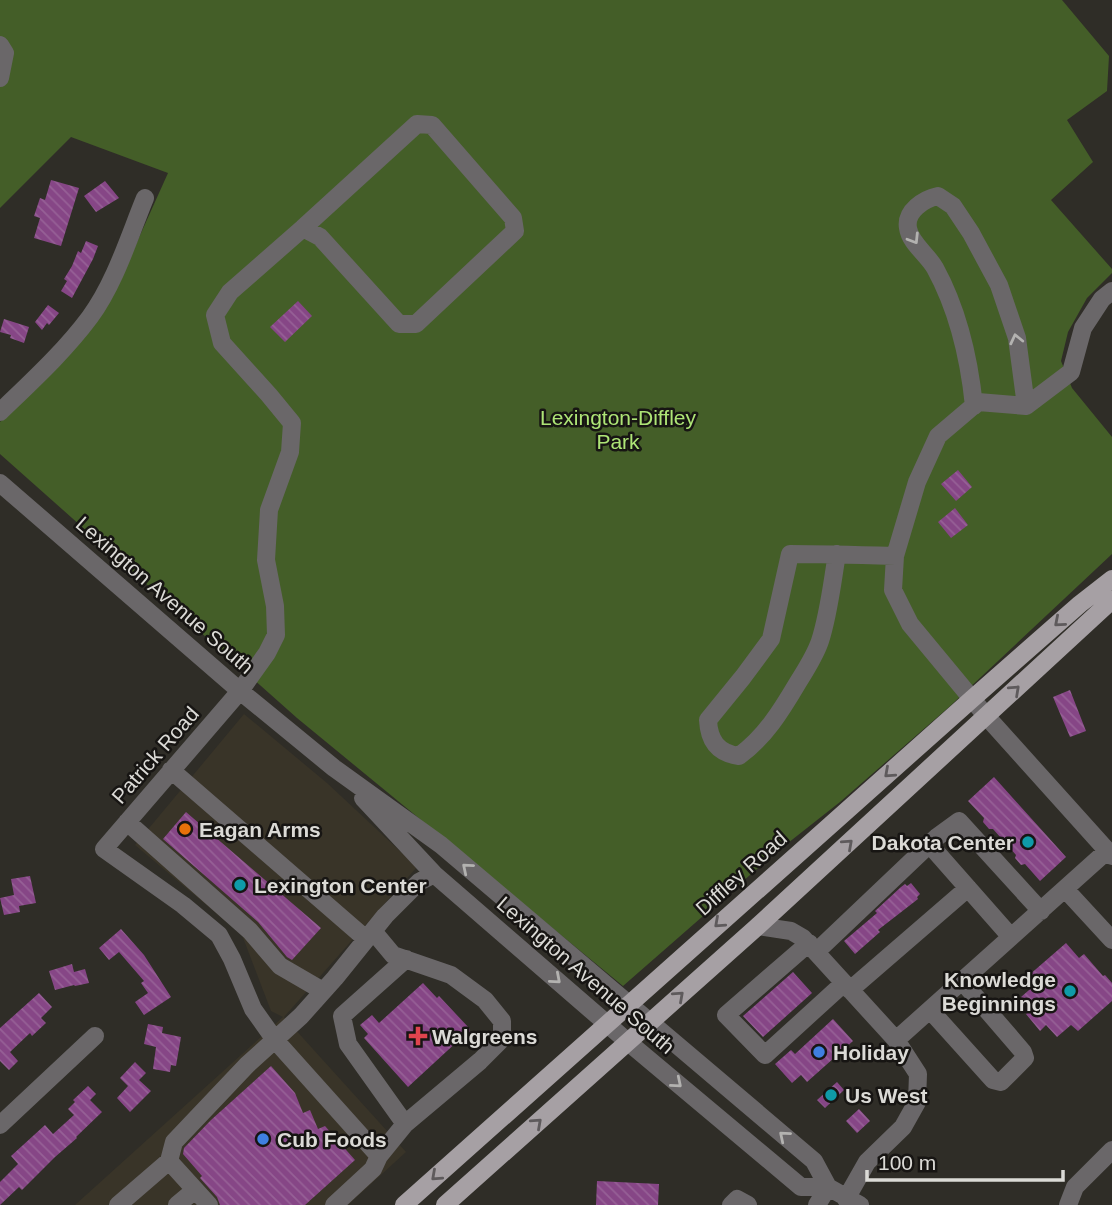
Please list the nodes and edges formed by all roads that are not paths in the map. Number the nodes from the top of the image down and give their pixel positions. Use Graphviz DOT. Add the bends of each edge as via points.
graph roads {
  1 [pos="0,46"];
  2 [pos="0,78"];
  3 [pos="145,198"];
  4 [pos="303,228"];
  5 [pos="1112,291"];
  6 [pos="974,406"];
  7 [pos="1026,406"];
  8 [pos="0,412"];
  9 [pos="0,482"];
  10 [pos="837,554"];
  11 [pos="895,556"];
  12 [pos="1112,579"];
  13 [pos="1112,600"];
  14 [pos="240,691"];
  15 [pos="972,699"];
  16 [pos="987,717"];
  17 [pos="334,768"];
  18 [pos="172,771"];
  19 [pos="127,822"];
  20 [pos="930,845"];
  21 [pos="1110,853"];
  22 [pos="434,874"];
  23 [pos="968,888"];
  24 [pos="1065,889"];
  25 [pos="1041,911"];
  26 [pos="758,926"];
  27 [pos="370,935"];
  28 [pos="1011,937"];
  29 [pos="1112,940"];
  30 [pos="812,948"];
  31 [pos="406,959"];
  32 [pos="962,981"];
  33 [pos="847,986"];
  34 [pos="322,993"];
  35 [pos="628,1004"];
  36 [pos="354,1005"];
  37 [pos="930,1010"];
  38 [pos="607,1023"];
  39 [pos="649,1023"];
  40 [pos="95,1036"];
  41 [pos="275,1040"];
  42 [pos="896,1040"];
  43 [pos="628,1042"];
  44 [pos="405,1124"];
  45 [pos="0,1125"];
  46 [pos="1112,1150"];
  47 [pos="379,1156"];
  48 [pos="169,1161"];
  49 [pos="828,1187"];
  50 [pos="195,1190"];
  51 [pos="853,1202"];
  52 [pos="118,1205"];
  53 [pos="177,1205"];
  54 [pos="209,1205"];
  55 [pos="334,1205"];
  56 [pos="404,1205"];
  57 [pos="446,1205"];
  58 [pos="731,1205"];
  59 [pos="748,1205"];
  60 [pos="817,1205"];
  61 [pos="1068,1205"];
  1 -- 2 [label="street" via="5,53"];
  3 -- 8 [label="street" via="116,270 91,316"];
  4 -- 4 [label="street, Patrick Road" via="320,237 399,324 416,324 515,231 513,218 432,125 417,124"];
  4 -- 14 [label="street, Patrick Road" via="230,292 215,316 222,343 292,423 290,452 269,510 266,560 276,635"];
  5 -- 7 [label="street" via="1083,328 1071,372"];
  6 -- 7 [label="street" via="978,402"];
  7 -- 6 [label="street, one-way" via="1017,338 999,285 953,206 938,196 917,206 908,219 908,230 954,305 971,370"];
  6 -- 11 [label="street" via="938,436 917,482"];
  9 -- 14 [label="street, Lexington Avenue South"];
  10 -- 10 [label="street" via="790,554 771,639 708,720 715,743 728,755 739,756 753,746 778,717 807,668 820,641"];
  10 -- 11 [label="street"];
  11 -- 15 [label="street" via="893,590 910,624"];
  12 -- 15 [label="main road, Diffley Road, one-way"];
  16 -- 13 [label="main road, one-way"];
  14 -- 17 [label="street, Lexington Avenue South"];
  14 -- 18 [label="street, Patrick Road"];
  15 -- 16 [label="street"];
  15 -- 35 [label="main road, Diffley Road, one-way"];
  16 -- 21 [label="street"];
  26 -- 16 [label="main road, one-way"];
  17 -- 22 [label="street, Lexington Avenue South"];
  35 -- 17 [label="street, Lexington Avenue South, one-way" via="441,845"];
  18 -- 19 [label="street, Patrick Road"];
  18 -- 27 [label="street"];
  19 -- 34 [label="street" via="250,931 280,966"];
  19 -- 41 [label="street, Patrick Road" via="104,849 219,935 253,1009"];
  20 -- 23 [label="street"];
  20 -- 25 [label="street" via="959,821"];
  20 -- 30 [label="street"];
  21 -- 24 [label="street"];
  22 -- 27 [label="street" via="419,882"];
  22 -- 38 [label="street, Lexington Avenue South, one-way"];
  23 -- 28 [label="street"];
  23 -- 33 [label="street"];
  24 -- 25 [label="street"];
  24 -- 29 [label="street"];
  25 -- 28 [label="street"];
  26 -- 30 [label="street" via="792,931"];
  39 -- 26 [label="main road, one-way"];
  27 -- 31 [label="street" via="393,955"];
  27 -- 34 [label="street"];
  28 -- 32 [label="street"];
  30 -- 33 [label="street"];
  30 -- 33 [label="street" via="726,1015 765,1055"];
  31 -- 36 [label="street"];
  31 -- 44 [label="street" via="451,975 485,1000 502,1021 502,1039"];
  32 -- 37 [label="street"];
  32 -- 37 [label="street" via="1023,1052 1025,1058 1001,1082 993,1080"];
  33 -- 42 [label="street"];
  34 -- 36 [label="street"];
  34 -- 41 [label="street"];
  35 -- 38 [label="main road, Diffley Road"];
  35 -- 39 [label="street, Lexington Avenue South"];
  36 -- 44 [label="street" via="342,1016 348,1044"];
  37 -- 42 [label="street"];
  38 -- 43 [label="street, Lexington Avenue South"];
  38 -- 56 [label="main road, Diffley Road, one-way"];
  39 -- 43 [label="main road"];
  49 -- 39 [label="street, Lexington Avenue South, one-way" via="814,1161"];
  40 -- 45 [label="street"];
  41 -- 47 [label="street"];
  41 -- 48 [label="street" via="174,1142"];
  42 -- 51 [label="street" via="918,1074 917,1102 902,1127 867,1161"];
  43 -- 49 [label="street, Lexington Avenue South, one-way" via="801,1187"];
  57 -- 43 [label="main road, one-way"];
  44 -- 47 [label="street"];
  46 -- 61 [label="street" via="1075,1187"];
  47 -- 55 [label="street" via="373,1169"];
  48 -- 50 [label="street"];
  48 -- 52 [label="street"];
  49 -- 51 [label="street, Lexington Avenue South"];
  49 -- 60 [label="street"];
  50 -- 53 [label="street"];
  50 -- 54 [label="street"];
  58 -- 59 [label="street" via="737,1199"];
}
